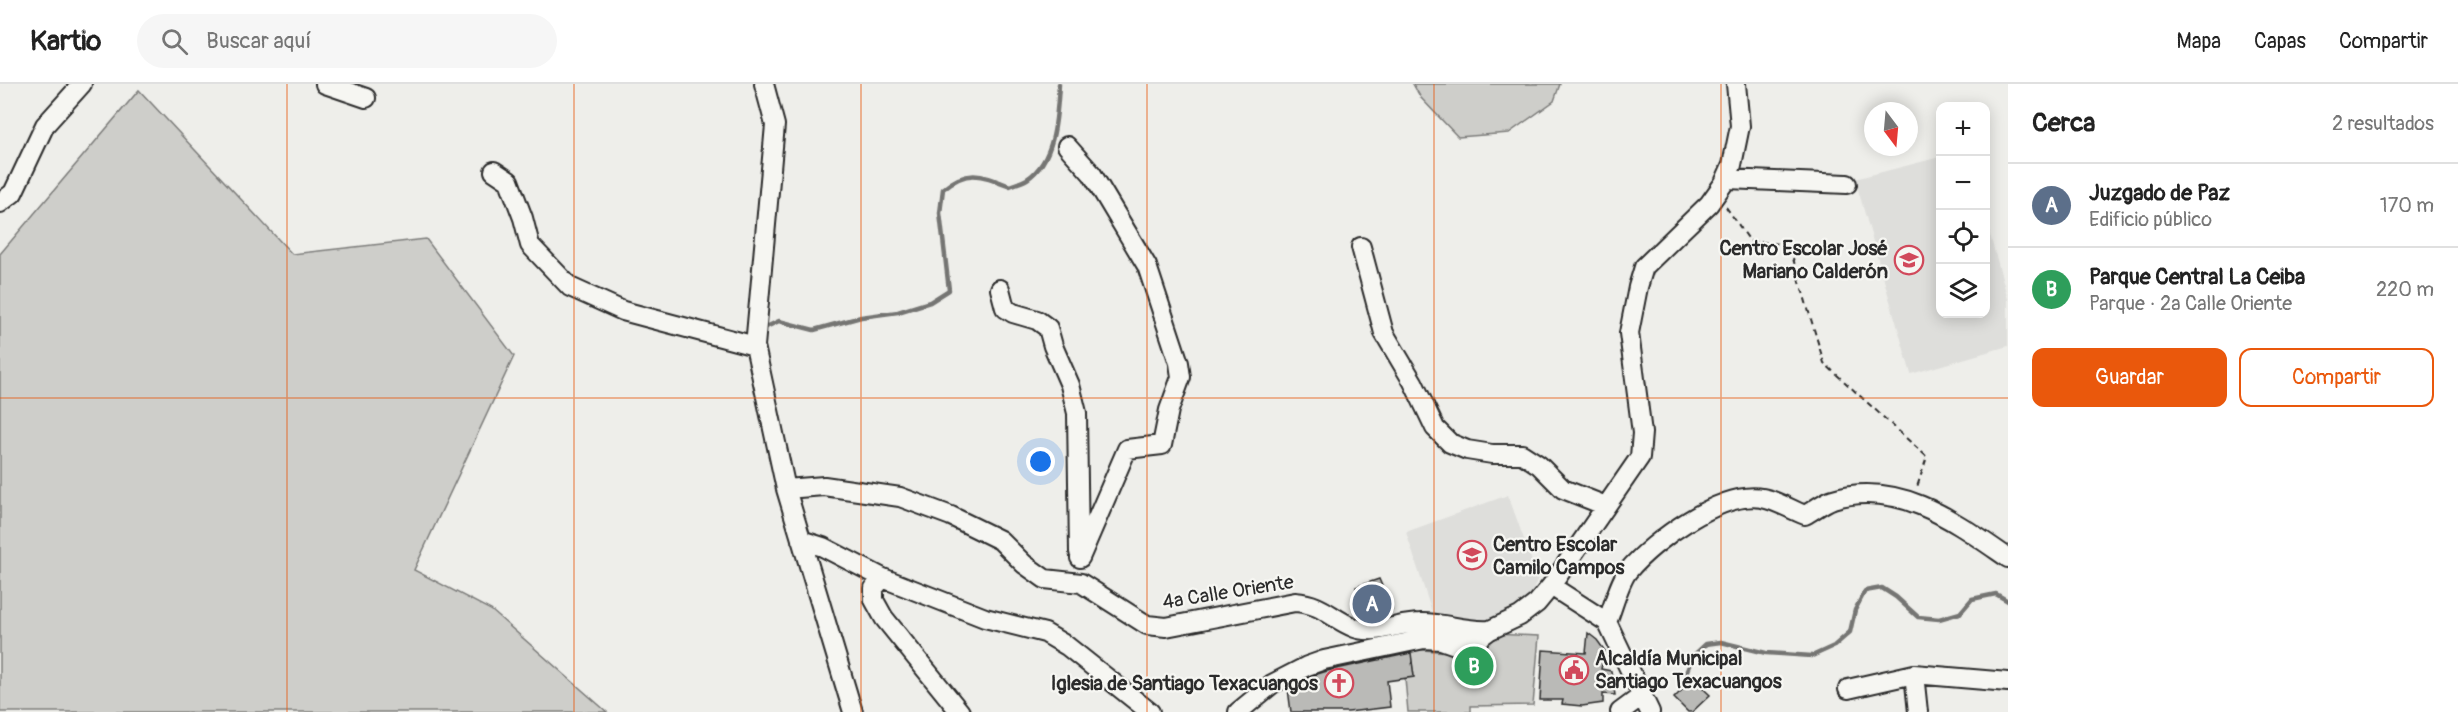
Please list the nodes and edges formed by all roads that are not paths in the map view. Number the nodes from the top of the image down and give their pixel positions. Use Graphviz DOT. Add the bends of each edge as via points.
graph roads {
  1 [pos="82,84"];
  2 [pos="325,84"];
  3 [pos="764,84"];
  4 [pos="1736,84"];
  5 [pos="366,98"];
  6 [pos="1067,146"];
  7 [pos="494,171"];
  8 [pos="1847,184"];
  9 [pos="1721,187"];
  10 [pos="0,203"];
  11 [pos="1361,247"];
  12 [pos="1000,289"];
  13 [pos="755,346"];
  14 [pos="786,489"];
  15 [pos="1606,506"];
  16 [pos="801,540"];
  17 [pos="1080,558"];
  18 [pos="2008,558"];
  19 [pos="883,578"];
  20 [pos="1081,584"];
  21 [pos="1551,586"];
  22 [pos="1607,622"];
  23 [pos="1490,630"];
  24 [pos="1914,674"];
  25 [pos="2008,682"];
  26 [pos="1848,688"];
  27 [pos="1647,704"];
  28 [pos="853,712"];
  29 [pos="960,712"];
  30 [pos="1150,712"];
  31 [pos="1238,712"];
  32 [pos="1620,712"];
  33 [pos="1918,712"];
  1 -- 10 [label="street" via="45,125 13,193"];
  2 -- 5 [label="street"];
  3 -- 13 [label="street" via="775,125"];
  4 -- 9 [label="street" via="1740,126 1732,165"];
  6 -- 17 [label="street" via="1092,174 1147,266 1181,377 1162,445 1127,449"];
  7 -- 13 [label="street" via="509,182 530,245 570,287 623,311"];
  8 -- 9 [label="street"];
  9 -- 15 [label="street" via="1709,204 1644,267 1629,333 1642,433 1640,457"];
  11 -- 15 [label="street" via="1384,333 1435,428 1450,443 1467,450 1522,453 1563,489"];
  12 -- 17 [label="street" via="1005,309 1048,328 1070,385 1077,413"];
  13 -- 14 [label="street"];
  14 -- 16 [label="street"];
  14 -- 20 [label="street, 4a Calle Oriente" via="824,486 900,497 1000,540 1045,579"];
  15 -- 21 [label="street"];
  16 -- 19 [label="street"];
  16 -- 28 [label="street"];
  17 -- 20 [label="street"];
  18 -- 22 [label="street" via="1948,517 1913,501 1871,494 1832,499 1805,515 1763,498 1742,498 1698,515 1666,534 1626,573"];
  19 -- 29 [label="street" via="874,588 879,609"];
  19 -- 30 [label="street" via="985,618 1046,633"];
  20 -- 23 [label="street, 4a Calle Oriente" via="1147,625 1166,627 1295,602 1311,603 1355,628 1374,630 1422,622 1473,632"];
  21 -- 22 [label="street"];
  21 -- 23 [label="street" via="1520,616"];
  22 -- 27 [label="street"];
  23 -- 31 [label="street" via="1471,644 1458,646 1424,639 1324,660 1272,684"];
  24 -- 25 [label="street"];
  24 -- 26 [label="street"];
  24 -- 33 [label="street"];
  27 -- 32 [label="street"];
}
